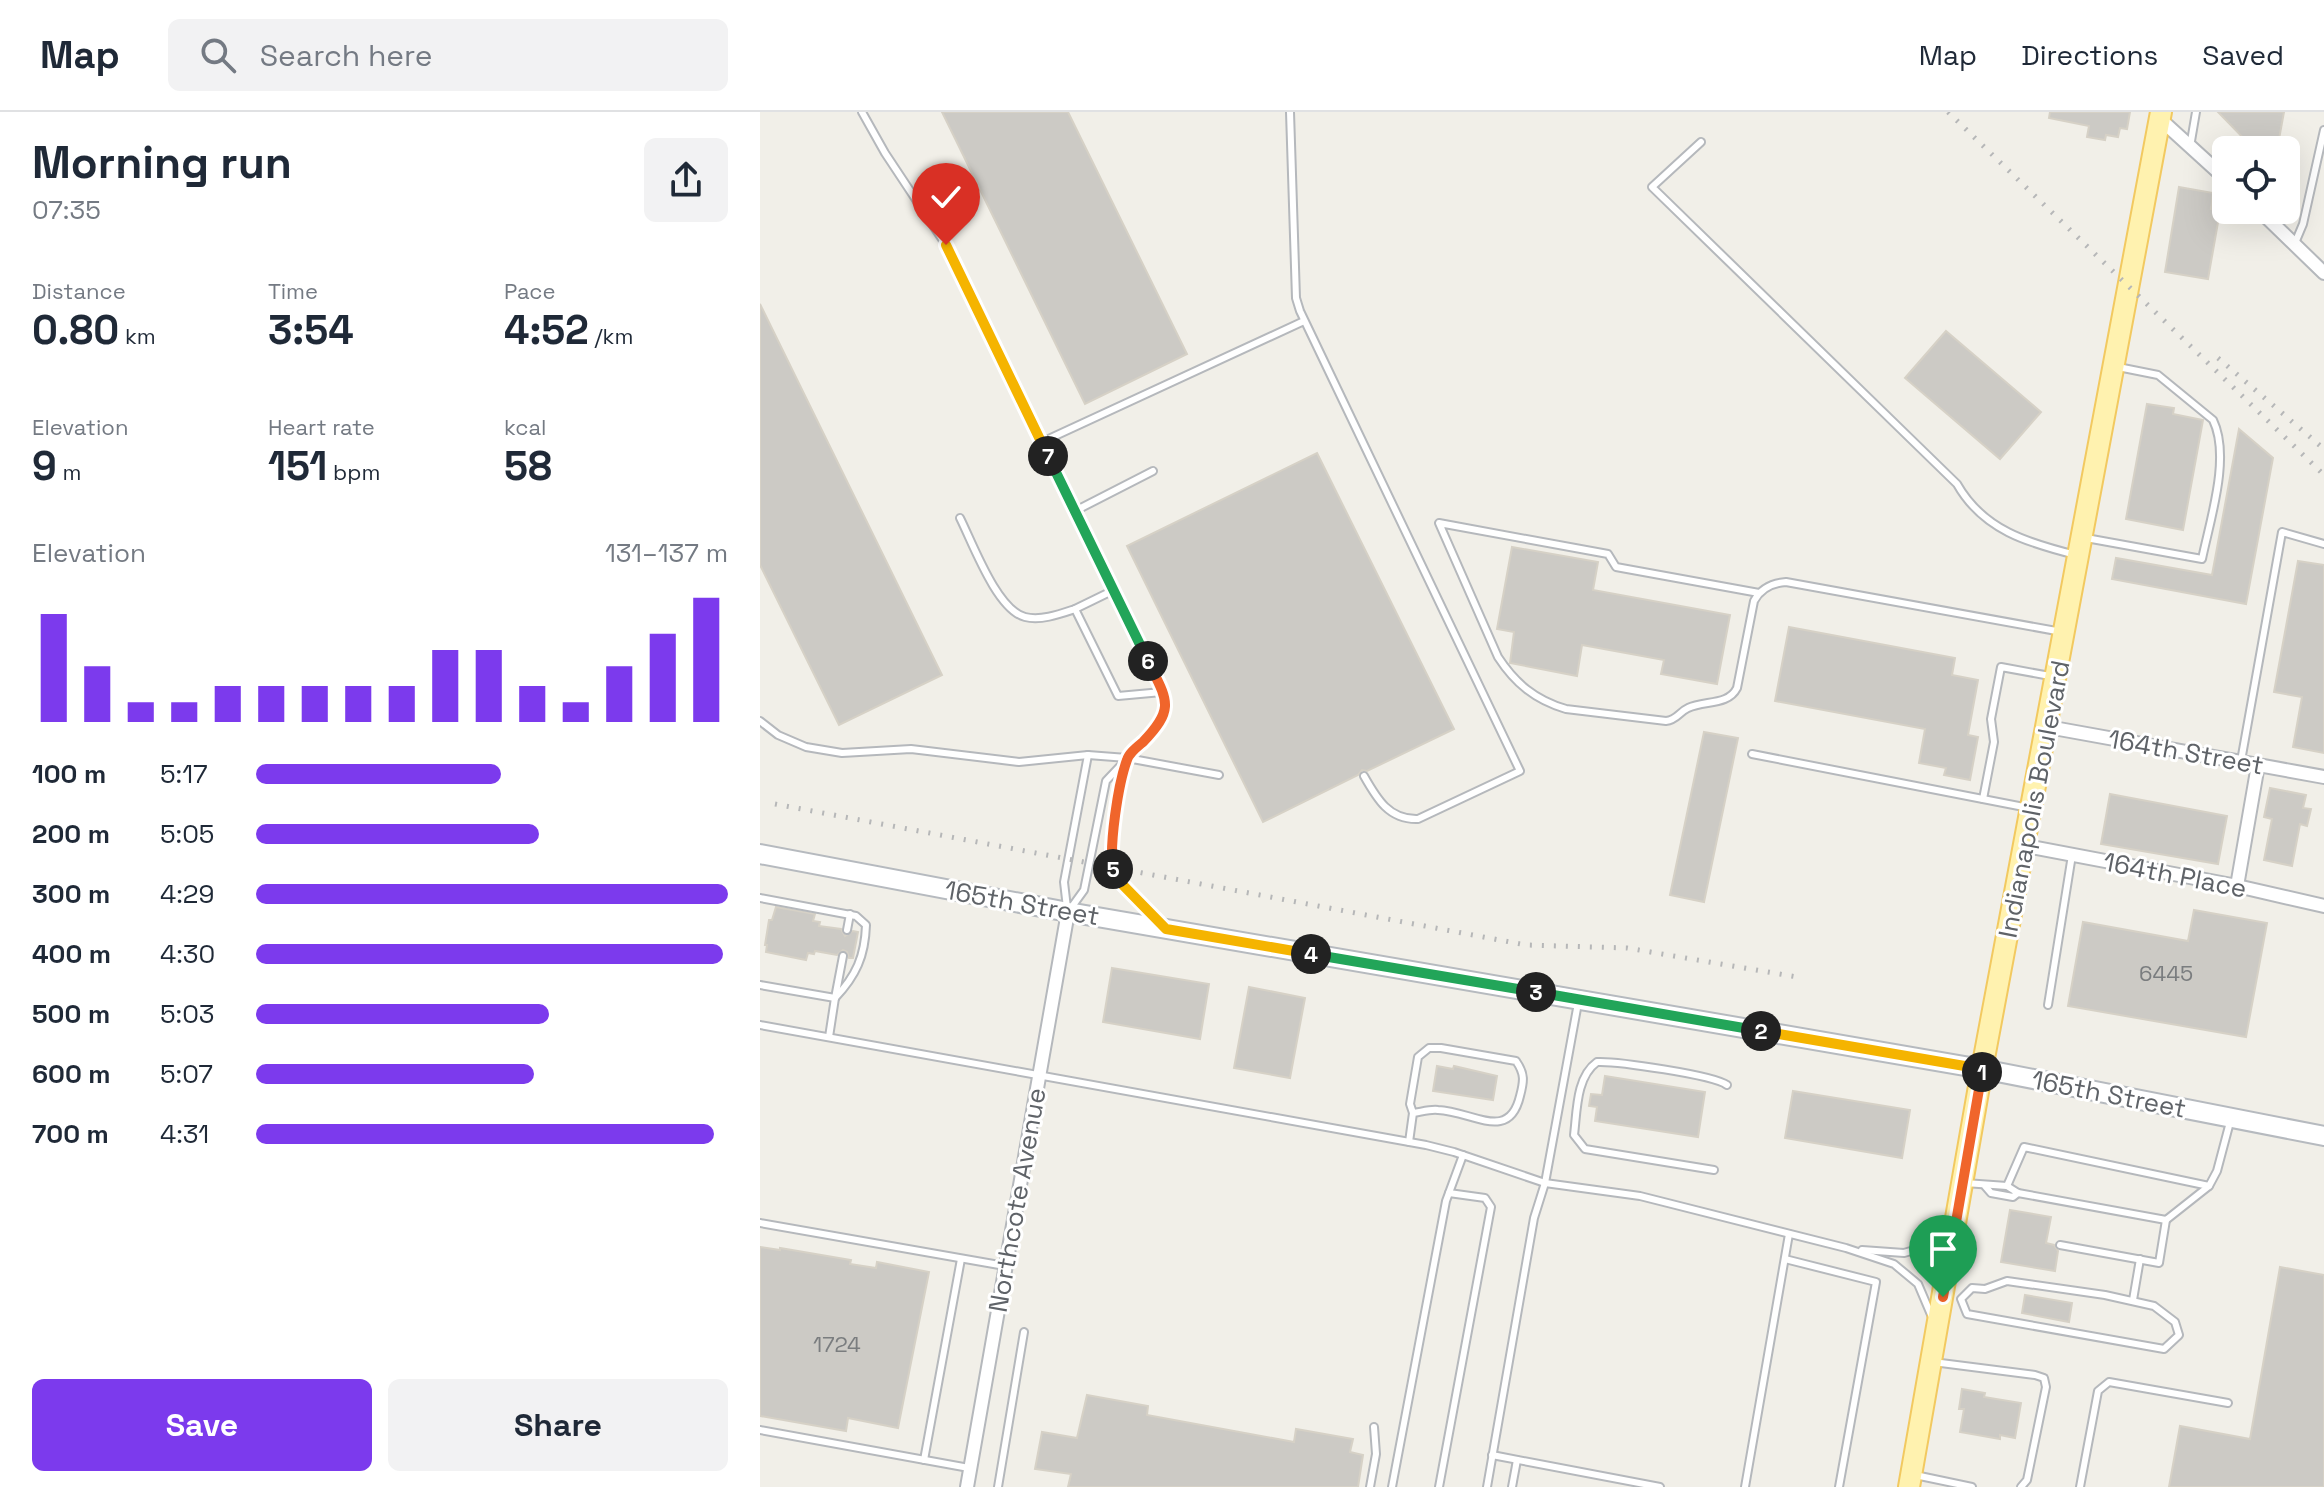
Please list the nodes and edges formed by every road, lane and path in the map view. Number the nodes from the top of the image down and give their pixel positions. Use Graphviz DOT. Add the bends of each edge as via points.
graph roads {
  1 [pos="862,112"];
  2 [pos="1290,112"];
  3 [pos="2196,112"];
  4 [pos="2160,116"];
  5 [pos="2324,130"];
  6 [pos="1701,142"];
  7 [pos="2190,147"];
  8 [pos="2212,167"];
  9 [pos="2273,224"];
  10 [pos="2294,245"];
  11 [pos="2324,273"];
  12 [pos="1304,321"];
  13 [pos="2114,366"];
  14 [pos="1042,442"];
  15 [pos="1153,471"];
  16 [pos="1075,511"];
  17 [pos="960,518"];
  18 [pos="2324,544"];
  19 [pos="2081,546"];
  20 [pos="1114,590"];
  21 [pos="1759,593"];
  22 [pos="1075,609"];
  23 [pos="2065,632"];
  24 [pos="2057,678"];
  25 [pos="1162,692"];
  26 [pos="760,721"];
  27 [pos="2048,727"];
  28 [pos="1752,754"];
  29 [pos="1088,755"];
  30 [pos="1127,758"];
  31 [pos="2241,761"];
  32 [pos="2258,765"];
  33 [pos="1219,775"];
  34 [pos="1364,776"];
  35 [pos="2324,777"];
  36 [pos="1983,799"];
  37 [pos="2033,809"];
  38 [pos="2026,846"];
  39 [pos="760,854"];
  40 [pos="2072,855"];
  41 [pos="2237,886"];
  42 [pos="760,898"];
  43 [pos="2324,906"];
  44 [pos="1068,912"];
  45 [pos="850,914"];
  46 [pos="1166,929"];
  47 [pos="847,930"];
  48 [pos="843,956"];
  49 [pos="760,985"];
  50 [pos="835,998"];
  51 [pos="1579,1000"];
  52 [pos="2048,1005"];
  53 [pos="760,1025"];
  54 [pos="829,1037"];
  55 [pos="1982,1069"];
  56 [pos="1039,1075"];
  57 [pos="1727,1085"];
  58 [pos="1413,1113"];
  59 [pos="2231,1119"];
  60 [pos="2324,1136"];
  61 [pos="1409,1142"];
  62 [pos="1463,1155"];
  63 [pos="1714,1170"];
  64 [pos="1545,1183"];
  65 [pos="1962,1183"];
  66 [pos="1985,1186"];
  67 [pos="2007,1186"];
  68 [pos="2209,1186"];
  69 [pos="1449,1193"];
  70 [pos="2018,1193"];
  71 [pos="1958,1208"];
  72 [pos="2166,1220"];
  73 [pos="760,1223"];
  74 [pos="1789,1234"];
  75 [pos="2060,1245"];
  76 [pos="1846,1248"];
  77 [pos="961,1259"];
  78 [pos="1785,1259"];
  79 [pos="2140,1259"];
  80 [pos="1005,1266"];
  81 [pos="1952,1298"];
  82 [pos="2133,1300"];
  83 [pos="1024,1332"];
  84 [pos="1936,1334"];
  85 [pos="1931,1362"];
  86 [pos="2228,1403"];
  87 [pos="1374,1427"];
  88 [pos="760,1430"];
  89 [pos="1492,1455"];
  90 [pos="924,1460"];
  91 [pos="1517,1460"];
  92 [pos="970,1468"];
  93 [pos="1910,1481"];
  94 [pos="967,1487"];
  95 [pos="998,1487"];
  96 [pos="1370,1487"];
  97 [pos="1392,1487"];
  98 [pos="1439,1487"];
  99 [pos="1487,1487"];
  100 [pos="1512,1487"];
  101 [pos="1660,1487"];
  102 [pos="1745,1487"];
  103 [pos="1839,1487"];
  104 [pos="1972,1487"];
  105 [pos="2021,1487"];
  106 [pos="2080,1487"];
  1 -- 14 [label="lane" via="940,235"];
  2 -- 12 [label="lane" via="1296,298"];
  3 -- 7 [label="lane"];
  4 -- 7 [label="street"];
  4 -- 13 [label="main road, Indianapolis Boulevard"];
  5 -- 10 [label="lane"];
  6 -- 19 [label="lane" via="1652,187 1957,484 1965,499 2021,540"];
  7 -- 8 [label="street"];
  9 -- 10 [label="street"];
  10 -- 11 [label="street"];
  12 -- 14 [label="lane"];
  12 -- 34 [label="lane" via="1520,771 1418,819 1387,809"];
  13 -- 19 [label="main road, Indianapolis Boulevard"];
  13 -- 19 [label="lane" via="2158,375 2213,420 2221,446 2208,528 2202,559"];
  14 -- 16 [label="lane"];
  15 -- 16 [label="lane"];
  16 -- 20 [label="lane"];
  17 -- 22 [label="lane" via="997,592 1015,613 1038,618"];
  18 -- 31 [label="lane" via="2282,532"];
  19 -- 23 [label="main road, Indianapolis Boulevard"];
  20 -- 22 [label="lane"];
  20 -- 25 [label="lane"];
  21 -- 21 [label="lane" via="1737,688 1727,699 1687,708 1666,721 1566,709 1551,705 1511,677 1439,523 1608,554 1616,567"];
  21 -- 23 [label="lane" via="1786,582"];
  22 -- 25 [label="lane" via="1118,696"];
  23 -- 24 [label="main road, Indianapolis Boulevard"];
  24 -- 27 [label="main road, Indianapolis Boulevard"];
  24 -- 36 [label="lane" via="2001,667"];
  25 -- 30 [label="lane" via="1163,719"];
  26 -- 29 [label="lane" via="806,747 842,753 911,749 1019,762"];
  27 -- 31 [label="street, 164th Street"];
  27 -- 37 [label="main road, Indianapolis Boulevard"];
  28 -- 36 [label="lane"];
  29 -- 30 [label="lane"];
  29 -- 44 [label="lane" via="1064,882"];
  30 -- 33 [label="lane"];
  30 -- 44 [label="lane" via="1106,781 1084,890"];
  30 -- 46 [label="lane" via="1111,843 1112,868"];
  31 -- 32 [label="street, 164th Street"];
  32 -- 35 [label="street, 164th Street"];
  32 -- 41 [label="street"];
  36 -- 37 [label="lane"];
  37 -- 38 [label="main road, Indianapolis Boulevard"];
  38 -- 40 [label="street, 164th Place"];
  38 -- 55 [label="main road, Indianapolis Boulevard"];
  39 -- 44 [label="main road, 165th Street"];
  40 -- 41 [label="street, 164th Place"];
  40 -- 52 [label="lane"];
  41 -- 43 [label="street, 164th Place"];
  42 -- 45 [label="lane"];
  44 -- 46 [label="main road, 165th Street"];
  44 -- 56 [label="street, Northcote Avenue"];
  45 -- 47 [label="lane"];
  45 -- 50 [label="lane" via="866,925 865,940 856,973"];
  46 -- 51 [label="main road, 165th Street"];
  48 -- 50 [label="lane"];
  49 -- 50 [label="lane"];
  50 -- 54 [label="lane"];
  51 -- 55 [label="main road, 165th Street"];
  51 -- 64 [label="lane"];
  53 -- 54 [label="lane"];
  54 -- 56 [label="lane"];
  55 -- 59 [label="main road, 165th Street"];
  55 -- 65 [label="main road, Indianapolis Boulevard"];
  56 -- 61 [label="lane"];
  56 -- 80 [label="street, Northcote Avenue"];
  57 -- 63 [label="lane" via="1597,1062 1584,1074 1574,1135 1585,1149"];
  58 -- 58 [label="lane" via="1435,1109 1499,1122 1509,1119 1517,1112 1522,1069 1516,1061 1429,1048 1418,1057"];
  58 -- 61 [label="lane"];
  59 -- 60 [label="main road, 165th Street"];
  59 -- 68 [label="lane"];
  61 -- 62 [label="lane"];
  62 -- 64 [label="lane"];
  62 -- 69 [label="lane"];
  64 -- 74 [label="lane" via="1640,1196"];
  64 -- 89 [label="lane" via="1534,1218"];
  65 -- 66 [label="lane"];
  65 -- 71 [label="main road, Indianapolis Boulevard"];
  66 -- 67 [label="lane"];
  66 -- 70 [label="lane" via="1991,1193"];
  67 -- 68 [label="lane" via="2024,1147"];
  67 -- 70 [label="lane"];
  68 -- 72 [label="lane"];
  69 -- 97 [label="lane"];
  69 -- 98 [label="lane" via="1485,1198 1491,1207"];
  70 -- 72 [label="lane"];
  71 -- 76 [label="lane" via="1921,1248 1904,1253"];
  71 -- 81 [label="main road, Indianapolis Boulevard"];
  72 -- 79 [label="lane" via="2159,1263"];
  73 -- 77 [label="lane"];
  74 -- 76 [label="lane"];
  74 -- 78 [label="lane"];
  75 -- 79 [label="lane"];
  76 -- 84 [label="lane" via="1907,1273 1929,1307"];
  77 -- 80 [label="lane"];
  77 -- 90 [label="lane"];
  78 -- 102 [label="lane"];
  78 -- 103 [label="lane" via="1876,1282"];
  79 -- 82 [label="lane"];
  80 -- 92 [label="street, Northcote Avenue"];
  81 -- 82 [label="lane" via="2007,1281"];
  81 -- 82 [label="lane" via="1967,1314 1983,1318 2164,1349 2179,1335 2175,1322 2154,1306"];
  81 -- 84 [label="main road, Indianapolis Boulevard"];
  83 -- 95 [label="lane"];
  84 -- 85 [label="main road, Indianapolis Boulevard"];
  85 -- 93 [label="main road, Indianapolis Boulevard"];
  85 -- 105 [label="lane" via="2044,1378 2027,1480"];
  86 -- 106 [label="lane" via="2109,1382 2098,1391"];
  87 -- 96 [label="lane"];
  88 -- 90 [label="lane"];
  89 -- 91 [label="lane"];
  89 -- 99 [label="lane"];
  90 -- 92 [label="lane"];
  91 -- 100 [label="lane"];
  91 -- 101 [label="lane"];
  92 -- 94 [label="street, Northcote Avenue"];
  93 -- 104 [label="lane"];
}
